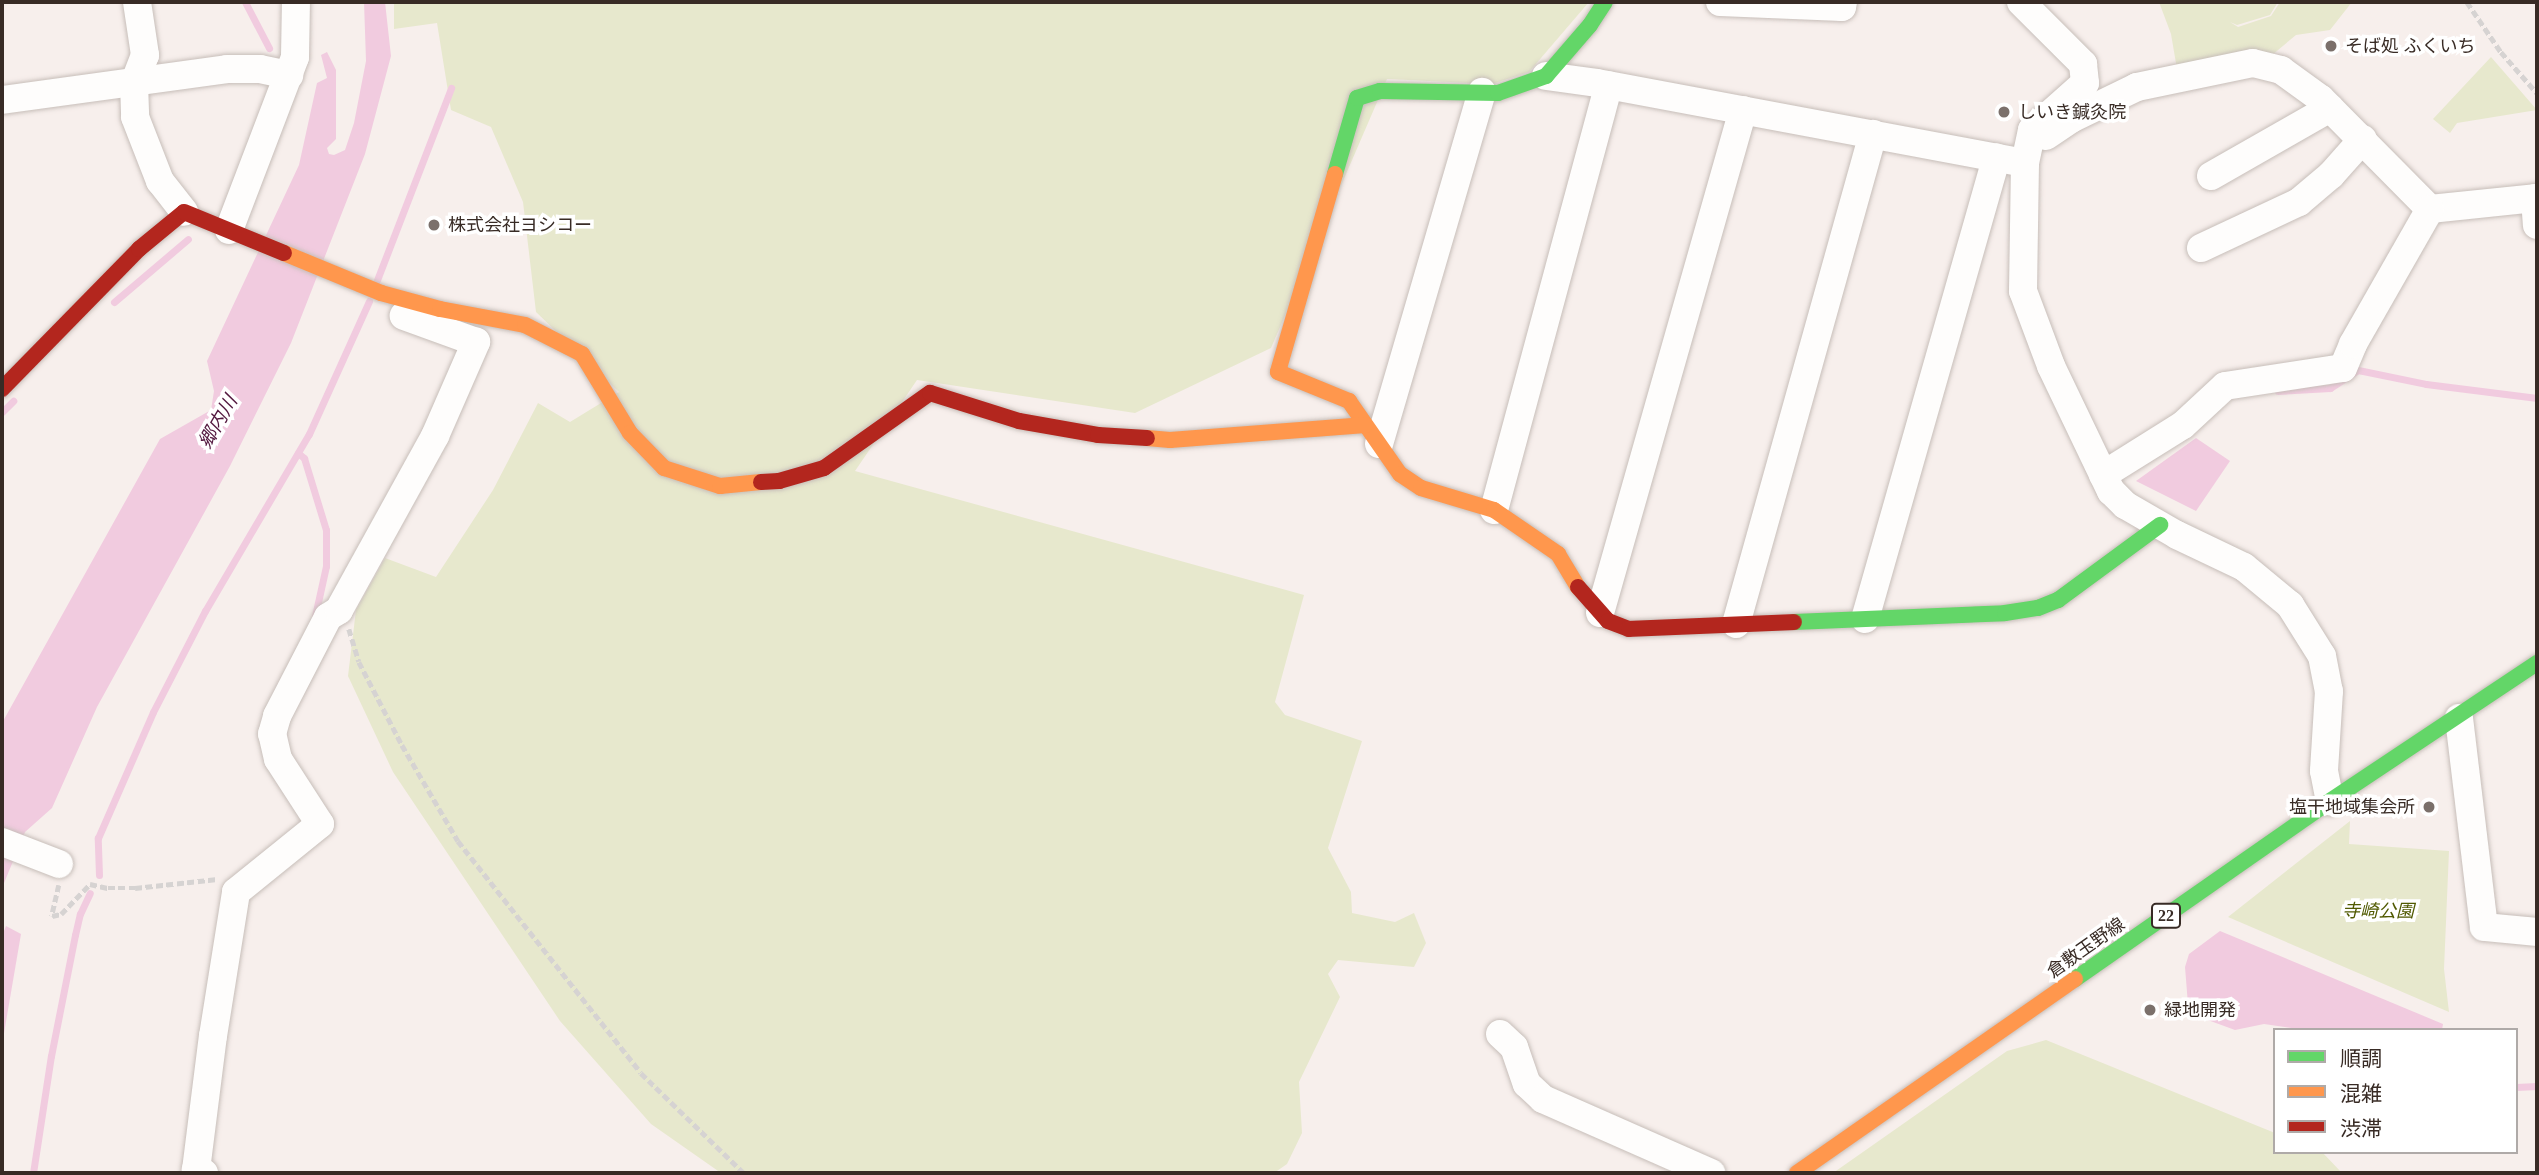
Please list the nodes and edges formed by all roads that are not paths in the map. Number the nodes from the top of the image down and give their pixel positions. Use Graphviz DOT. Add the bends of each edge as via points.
graph roads {
  1 [pos="137,2"];
  2 [pos="296,2"];
  3 [pos="1605,2"];
  4 [pos="1720,2"];
  5 [pos="1843,2"];
  6 [pos="2021,2"];
  7 [pos="289,75"];
  8 [pos="1546,76"];
  9 [pos="134,82"];
  10 [pos="1609,85"];
  11 [pos="1482,92"];
  12 [pos="2,100"];
  13 [pos="2330,108"];
  14 [pos="1744,110"];
  15 [pos="1873,134"];
  16 [pos="2363,139"];
  17 [pos="2026,155"];
  18 [pos="1997,157"];
  19 [pos="2211,176"];
  20 [pos="2536,207"];
  21 [pos="2430,209"];
  22 [pos="184,212"];
  23 [pos="233,233"];
  24 [pos="2201,248"];
  25 [pos="376,291"];
  26 [pos="2,389"];
  27 [pos="1372,435"];
  28 [pos="2103,475"];
  29 [pos="1494,510"];
  30 [pos="2160,525"];
  31 [pos="1600,612"];
  32 [pos="1865,619"];
  33 [pos="1736,624"];
  34 [pos="2537,663"];
  35 [pos="2459,718"];
  36 [pos="2330,801"];
  37 [pos="2,842"];
  38 [pos="60,864"];
  39 [pos="2537,932"];
  40 [pos="1500,1034"];
  41 [pos="204,1173"];
  42 [pos="1711,1173"];
  43 [pos="1797,1173"];
  1 -- 9 [label="street" via="145,55"];
  2 -- 7 [label="street" via="295,57"];
  3 -- 8 [label="street"];
  4 -- 5 [label="street" via="1842,7"];
  6 -- 17 [label="street" via="2083,64 2085,83 2032,130"];
  7 -- 9 [label="street" via="227,69"];
  7 -- 23 [label="street"];
  8 -- 10 [label="street"];
  8 -- 11 [label="street" via="1498,93"];
  9 -- 12 [label="street"];
  9 -- 22 [label="street" via="135,117 160,181"];
  10 -- 14 [label="street"];
  10 -- 29 [label="street"];
  11 -- 27 [label="street"];
  11 -- 27 [label="street" via="1380,91 1357,98 1278,372 1349,401"];
  13 -- 16 [label="street"];
  13 -- 17 [label="street" via="2281,70 2253,63 2137,87 2071,118"];
  13 -- 19 [label="street"];
  14 -- 15 [label="street"];
  14 -- 31 [label="street"];
  15 -- 18 [label="street"];
  15 -- 33 [label="street"];
  16 -- 21 [label="street"];
  16 -- 24 [label="street" via="2299,202"];
  17 -- 18 [label="street"];
  17 -- 28 [label="street" via="2023,291"];
  18 -- 32 [label="street"];
  20 -- 21 [label="street"];
  21 -- 28 [label="street" via="2343,368 2225,386 2183,425"];
  22 -- 23 [label="street"];
  22 -- 26 [label="street" via="139,249"];
  23 -- 25 [label="street"];
  25 -- 27 [label="street" via="525,325 582,354 630,433 664,468 720,486 779,481 824,468 930,393 1019,421 1098,435 1170,440"];
  25 -- 41 [label="street" via="395,313 476,342 435,436 339,610 327,617 277,716 272,734 278,759 320,824 242,885 234,901 196,1170"];
  27 -- 29 [label="street" via="1400,474 1421,488"];
  28 -- 30 [label="street" via="2125,505"];
  29 -- 31 [label="street" via="1558,554"];
  30 -- 32 [label="street" via="2058,600 2038,608 2005,614"];
  30 -- 36 [label="street" via="2244,567 2290,605 2322,656 2329,691 2324,771"];
  31 -- 33 [label="street" via="1608,621 1629,629"];
  32 -- 33 [label="street"];
  34 -- 35 [label="street, 倉敷玉野線 / 22"];
  35 -- 36 [label="street, 倉敷玉野線 / 22"];
  35 -- 39 [label="street" via="2484,927"];
  36 -- 43 [label="street, 倉敷玉野線 / 22"];
  37 -- 38 [label="street"];
  40 -- 42 [label="street" via="1514,1047 1527,1084 1543,1099"];
}
